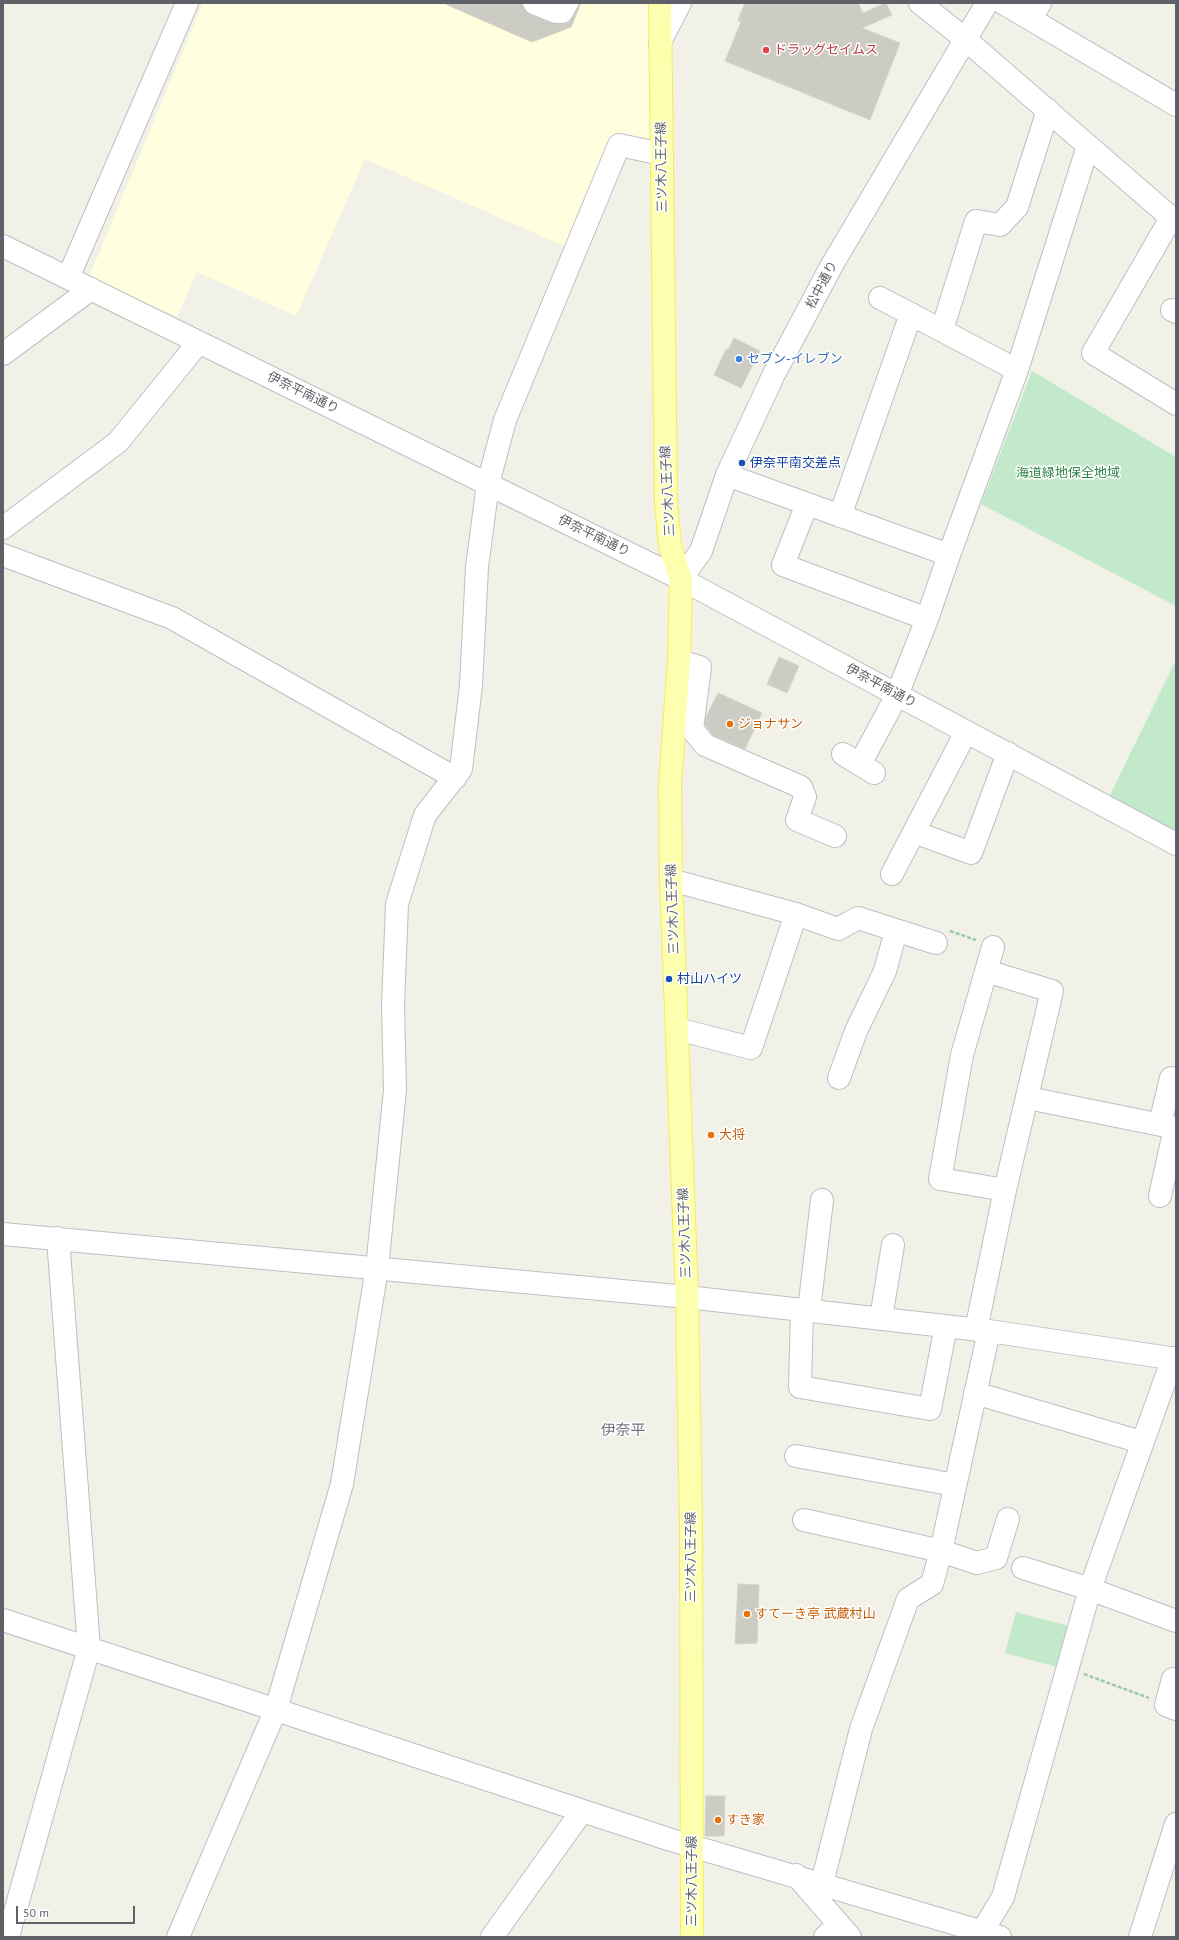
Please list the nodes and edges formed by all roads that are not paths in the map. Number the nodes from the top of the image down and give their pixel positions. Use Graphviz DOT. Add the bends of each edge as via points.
graph roads {
  1 [pos="187,3"];
  2 [pos="534,3"];
  3 [pos="567,3"];
  4 [pos="660,3"];
  5 [pos="680,3"];
  6 [pos="920,3"];
  7 [pos="987,3"];
  8 [pos="1003,3"];
  9 [pos="1035,11"];
  10 [pos="965,39"];
  11 [pos="660,42"];
  12 [pos="1176,105"];
  13 [pos="1048,110"];
  14 [pos="1088,146"];
  15 [pos="662,154"];
  16 [pos="1174,220"];
  17 [pos="3,246"];
  18 [pos="68,278"];
  19 [pos="91,289"];
  20 [pos="880,298"];
  21 [pos="911,314"];
  22 [pos="942,330"];
  23 [pos="199,342"];
  24 [pos="3,354"];
  25 [pos="1017,370"];
  26 [pos="1176,404"];
  27 [pos="727,475"];
  28 [pos="488,484"];
  29 [pos="807,504"];
  30 [pos="840,516"];
  31 [pos="3,528"];
  32 [pos="3,555"];
  33 [pos="949,555"];
  34 [pos="681,579"];
  35 [pos="928,619"];
  36 [pos="678,661"];
  37 [pos="897,695"];
  38 [pos="966,732"];
  39 [pos="1008,753"];
  40 [pos="859,764"];
  41 [pos="455,778"];
  42 [pos="914,832"];
  43 [pos="835,836"];
  44 [pos="1176,844"];
  45 [pos="892,874"];
  46 [pos="671,880"];
  47 [pos="796,914"];
  48 [pos="896,931"];
  49 [pos="936,943"];
  50 [pos="993,947"];
  51 [pos="986,971"];
  52 [pos="677,1029"];
  53 [pos="1171,1078"];
  54 [pos="840,1079"];
  55 [pos="1028,1098"];
  56 [pos="1170,1127"];
  57 [pos="1005,1190"];
  58 [pos="1160,1196"];
  59 [pos="822,1200"];
  60 [pos="3,1234"];
  61 [pos="58,1238"];
  62 [pos="893,1245"];
  63 [pos="378,1268"];
  64 [pos="687,1297"];
  65 [pos="806,1310"];
  66 [pos="881,1318"];
  67 [pos="946,1326"];
  68 [pos="982,1330"];
  69 [pos="1174,1359"];
  70 [pos="975,1393"];
  71 [pos="1142,1442"];
  72 [pos="796,1456"];
  73 [pos="955,1484"];
  74 [pos="1008,1519"];
  75 [pos="804,1520"];
  76 [pos="941,1552"];
  77 [pos="1023,1568"];
  78 [pos="1090,1589"];
  79 [pos="3,1620"];
  80 [pos="1176,1621"];
  81 [pos="89,1648"];
  82 [pos="1173,1679"];
  83 [pos="1171,1707"];
  84 [pos="276,1709"];
  85 [pos="582,1811"];
  86 [pos="1176,1824"];
  87 [pos="692,1846"];
  88 [pos="796,1875"];
  89 [pos="822,1883"];
  90 [pos="838,1933"];
  91 [pos="987,1935"];
  92 [pos="8,1937"];
  93 [pos="178,1937"];
  94 [pos="492,1937"];
  95 [pos="692,1937"];
  96 [pos="1140,1937"];
  1 -- 18 [label="street"];
  2 -- 3 [label="street" via="556,12 562,12"];
  4 -- 11 [label="main road, 三ツ木八王子線"];
  5 -- 11 [label="street"];
  6 -- 10 [label="street"];
  7 -- 10 [label="street, 松中通り"];
  8 -- 9 [label="street"];
  9 -- 12 [label="street"];
  10 -- 13 [label="street"];
  10 -- 27 [label="street, 松中通り" via="832,265 774,374"];
  11 -- 15 [label="main road, 三ツ木八王子線"];
  13 -- 14 [label="street"];
  13 -- 22 [label="street" via="1017,207 1000,225 976,221"];
  14 -- 16 [label="street"];
  14 -- 25 [label="street"];
  15 -- 28 [label="street" via="619,145 505,420"];
  15 -- 34 [label="main road, 三ツ木八王子線" via="666,502 670,546"];
  16 -- 26 [label="street" via="1093,353"];
  17 -- 18 [label="street, 伊奈平南通り"];
  18 -- 19 [label="street, 伊奈平南通り"];
  19 -- 23 [label="street, 伊奈平南通り"];
  19 -- 24 [label="street"];
  20 -- 21 [label="street"];
  21 -- 22 [label="street"];
  21 -- 30 [label="street"];
  22 -- 25 [label="street"];
  23 -- 28 [label="street, 伊奈平南通り"];
  23 -- 31 [label="street" via="118,442"];
  25 -- 33 [label="street"];
  27 -- 29 [label="street"];
  27 -- 34 [label="street, 松中通り" via="702,551"];
  28 -- 34 [label="street, 伊奈平南通り"];
  28 -- 41 [label="street" via="477,567 471,685 461,769"];
  29 -- 30 [label="street"];
  29 -- 35 [label="street" via="783,565"];
  30 -- 33 [label="street"];
  32 -- 41 [label="street" via="172,618"];
  33 -- 35 [label="street"];
  34 -- 36 [label="main road, 三ツ木八王子線"];
  34 -- 37 [label="street, 伊奈平南通り"];
  35 -- 37 [label="street"];
  36 -- 43 [label="street" via="700,667 692,730 705,745 801,787 806,797 797,820"];
  36 -- 46 [label="main road, 三ツ木八王子線" via="670,785"];
  37 -- 38 [label="street, 伊奈平南通り"];
  37 -- 40 [label="street"];
  38 -- 39 [label="street, 伊奈平南通り"];
  38 -- 42 [label="street"];
  39 -- 42 [label="street" via="971,853"];
  39 -- 44 [label="street, 伊奈平南通り"];
  41 -- 63 [label="street" via="425,815 397,904 393,1005 396,1090"];
  42 -- 45 [label="street"];
  46 -- 47 [label="street"];
  46 -- 52 [label="main road, 三ツ木八王子線"];
  47 -- 48 [label="street" via="838,929 858,918"];
  47 -- 52 [label="street" via="751,1048"];
  48 -- 49 [label="street"];
  48 -- 54 [label="street" via="885,970 856,1031"];
  50 -- 51 [label="street"];
  51 -- 55 [label="street" via="1052,992"];
  51 -- 57 [label="street" via="962,1056 940,1178"];
  52 -- 64 [label="main road, 三ツ木八王子線"];
  53 -- 56 [label="street"];
  55 -- 56 [label="street"];
  55 -- 57 [label="street"];
  56 -- 58 [label="street"];
  57 -- 68 [label="street"];
  59 -- 65 [label="street"];
  60 -- 61 [label="street"];
  61 -- 63 [label="street"];
  61 -- 81 [label="street"];
  62 -- 66 [label="street"];
  63 -- 64 [label="street"];
  63 -- 84 [label="street" via="342,1484"];
  64 -- 65 [label="street"];
  64 -- 87 [label="main road, 三ツ木八王子線"];
  65 -- 66 [label="street"];
  65 -- 67 [label="street" via="800,1387 930,1409"];
  66 -- 67 [label="street"];
  67 -- 68 [label="street"];
  68 -- 69 [label="street"];
  68 -- 70 [label="street"];
  69 -- 71 [label="street"];
  70 -- 71 [label="street"];
  70 -- 73 [label="street"];
  71 -- 78 [label="street"];
  72 -- 73 [label="street"];
  73 -- 76 [label="street"];
  74 -- 76 [label="street" via="996,1558 977,1563"];
  75 -- 76 [label="street"];
  76 -- 89 [label="street" via="932,1584 908,1599 861,1729"];
  77 -- 78 [label="street"];
  78 -- 80 [label="street"];
  78 -- 91 [label="street" via="1003,1897"];
  79 -- 81 [label="street"];
  81 -- 84 [label="street"];
  81 -- 92 [label="street"];
  82 -- 83 [label="street"];
  84 -- 85 [label="street"];
  84 -- 93 [label="street"];
  85 -- 87 [label="street"];
  85 -- 94 [label="street"];
  86 -- 96 [label="street"];
  87 -- 88 [label="street"];
  87 -- 95 [label="main road, 三ツ木八王子線"];
  88 -- 89 [label="street"];
  88 -- 90 [label="street"];
  89 -- 91 [label="street"];
}
